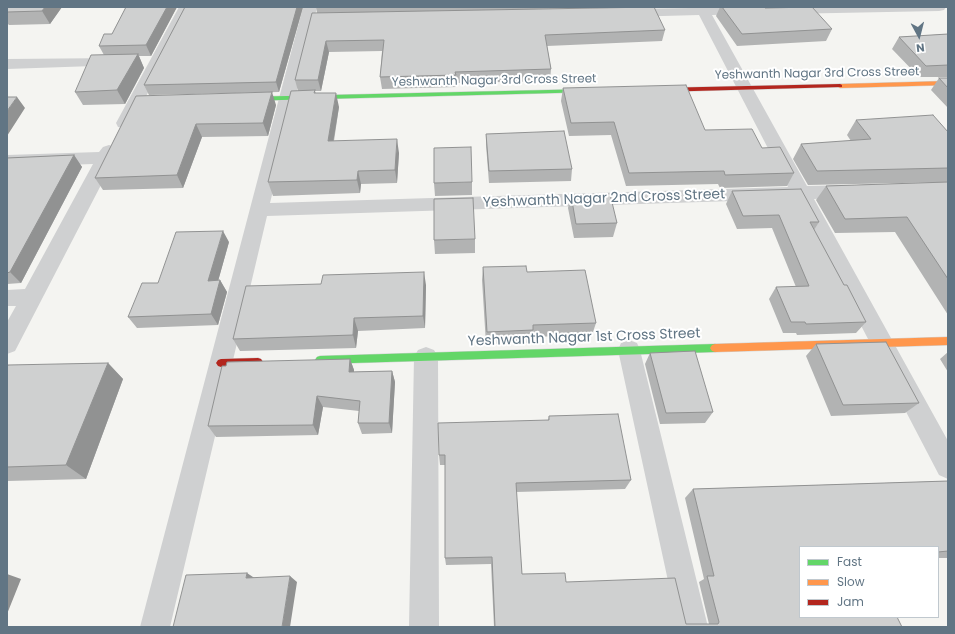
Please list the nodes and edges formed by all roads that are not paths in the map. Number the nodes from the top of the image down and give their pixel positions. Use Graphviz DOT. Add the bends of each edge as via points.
graph roads {
  1 [pos="186,7"];
  2 [pos="934,7"];
  3 [pos="939,7"];
  4 [pos="807,8"];
  5 [pos="702,9"];
  6 [pos="616,13"];
  7 [pos="313,15"];
  8 [pos="144,61"];
  9 [pos="7,64"];
  10 [pos="948,83"];
  11 [pos="744,88"];
  12 [pos="650,90"];
  13 [pos="602,91"];
  14 [pos="287,98"];
  15 [pos="231,100"];
  16 [pos="106,158"];
  17 [pos="7,161"];
  18 [pos="870,191"];
  19 [pos="801,193"];
  20 [pos="259,210"];
  21 [pos="32,297"];
  22 [pos="7,298"];
  23 [pos="948,341"];
  24 [pos="882,343"];
  25 [pos="7,344"];
  26 [pos="629,350"];
  27 [pos="426,357"];
  28 [pos="308,360"];
  29 [pos="268,361"];
  30 [pos="221,363"];
  31 [pos="948,466"];
  32 [pos="155,627"];
  33 [pos="424,627"];
  34 [pos="693,627"];
  1 -- 8 [label="street"];
  2 -- 3 [label="street"];
  2 -- 4 [label="street"];
  4 -- 5 [label="street"];
  5 -- 6 [label="street"];
  5 -- 11 [label="street"];
  7 -- 14 [label="street"];
  8 -- 9 [label="street"];
  8 -- 16 [label="street" via="140,102"];
  10 -- 11 [label="street, Yeshwanth Nagar 3rd Cross Street"];
  11 -- 12 [label="street, Yeshwanth Nagar 3rd Cross Street"];
  11 -- 19 [label="street"];
  13 -- 14 [label="street, Yeshwanth Nagar 3rd Cross Street"];
  14 -- 15 [label="street, Yeshwanth Nagar 3rd Cross Street"];
  14 -- 20 [label="street"];
  16 -- 17 [label="street"];
  16 -- 21 [label="street"];
  18 -- 19 [label="street, Yeshwanth Nagar 2nd Cross Street"];
  19 -- 20 [label="street, Yeshwanth Nagar 2nd Cross Street"];
  19 -- 24 [label="street"];
  20 -- 30 [label="street"];
  21 -- 22 [label="street"];
  21 -- 25 [label="street"];
  23 -- 24 [label="street, Yeshwanth Nagar 1st Cross Street"];
  24 -- 26 [label="street, Yeshwanth Nagar 1st Cross Street"];
  24 -- 31 [label="street"];
  26 -- 27 [label="street, Yeshwanth Nagar 1st Cross Street"];
  26 -- 34 [label="street"];
  27 -- 28 [label="street, Yeshwanth Nagar 1st Cross Street"];
  27 -- 33 [label="street"];
  29 -- 30 [label="street"];
  30 -- 32 [label="street"];
}
